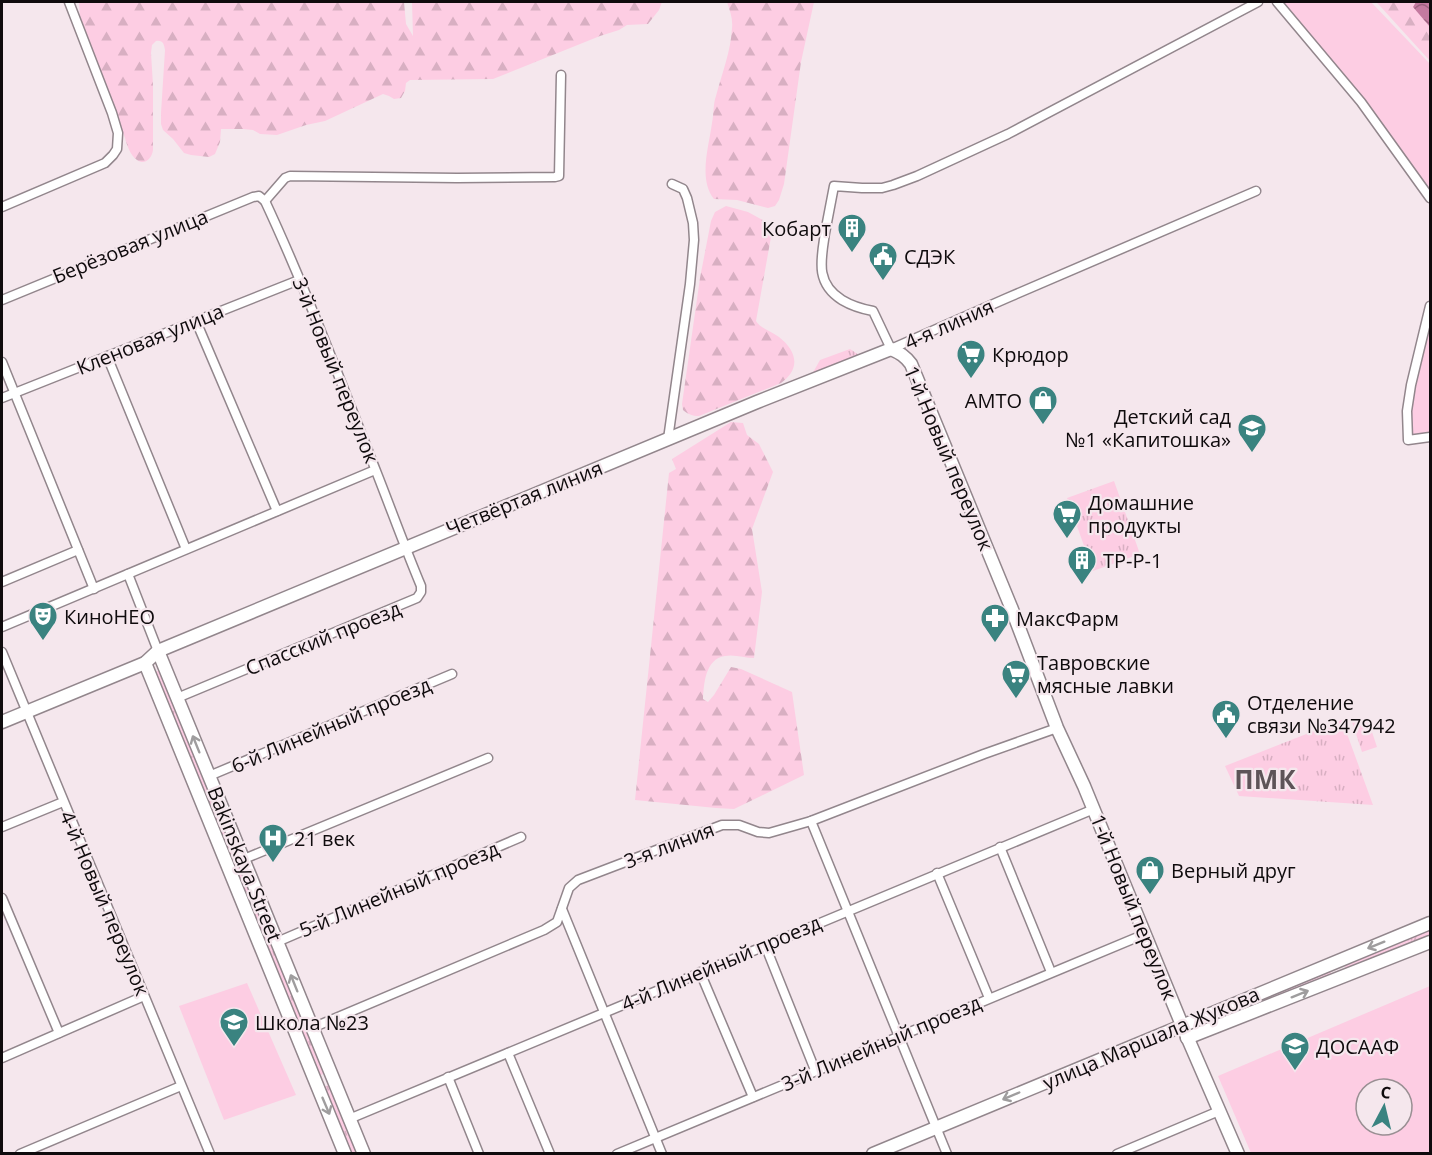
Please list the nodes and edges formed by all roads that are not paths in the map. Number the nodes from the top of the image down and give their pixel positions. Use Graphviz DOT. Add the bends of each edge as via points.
graph roads {
  1 [pos="69,2"];
  2 [pos="1258,2"];
  3 [pos="1277,2"];
  4 [pos="561,75"];
  5 [pos="672,184"];
  6 [pos="1256,191"];
  7 [pos="1431,198"];
  8 [pos="262,199"];
  9 [pos="2,207"];
  10 [pos="299,280"];
  11 [pos="2,300"];
  12 [pos="1431,306"];
  13 [pos="196,321"];
  14 [pos="891,350"];
  15 [pos="107,356"];
  16 [pos="2,362"];
  17 [pos="14,393"];
  18 [pos="2,398"];
  19 [pos="1431,437"];
  20 [pos="668,439"];
  21 [pos="375,470"];
  22 [pos="277,512"];
  23 [pos="405,548"];
  24 [pos="78,549"];
  25 [pos="186,549"];
  26 [pos="128,574"];
  27 [pos="2,582"];
  28 [pos="94,589"];
  29 [pos="2,627"];
  30 [pos="158,651"];
  31 [pos="2,652"];
  32 [pos="145,663"];
  33 [pos="452,674"];
  34 [pos="177,698"];
  35 [pos="26,712"];
  36 [pos="2,722"];
  37 [pos="1058,728"];
  38 [pos="488,758"];
  39 [pos="209,776"];
  40 [pos="63,802"];
  41 [pos="1094,809"];
  42 [pos="811,821"];
  43 [pos="2,827"];
  44 [pos="521,837"];
  45 [pos="1000,847"];
  46 [pos="244,859"];
  47 [pos="937,873"];
  48 [pos="2,898"];
  49 [pos="260,899"];
  50 [pos="244,905"];
  51 [pos="562,909"];
  52 [pos="848,910"];
  53 [pos="1431,922"];
  54 [pos="1145,934"];
  55 [pos="277,942"];
  56 [pos="1431,942"];
  57 [pos="765,945"];
  58 [pos="1336,961"];
  59 [pos="700,972"];
  60 [pos="1052,972"];
  61 [pos="1341,978"];
  62 [pos="144,996"];
  63 [pos="989,998"];
  64 [pos="604,1012"];
  65 [pos="1182,1025"];
  66 [pos="312,1028"];
  67 [pos="59,1033"];
  68 [pos="899,1036"];
  69 [pos="1187,1038"];
  70 [pos="508,1053"];
  71 [pos="2,1058"];
  72 [pos="815,1071"];
  73 [pos="331,1075"];
  74 [pos="448,1077"];
  75 [pos="316,1082"];
  76 [pos="181,1086"];
  77 [pos="753,1096"];
  78 [pos="1219,1111"];
  79 [pos="349,1119"];
  80 [pos="936,1127"];
  81 [pos="656,1138"];
  82 [pos="1123,1152"];
  83 [pos="20,1154"];
  84 [pos="210,1154"];
  85 [pos="345,1154"];
  86 [pos="364,1154"];
  87 [pos="479,1154"];
  88 [pos="550,1154"];
  89 [pos="617,1154"];
  90 [pos="662,1154"];
  91 [pos="873,1154"];
  92 [pos="947,1154"];
  93 [pos="1238,1154"];
  1 -- 9 [label="street" via="112,113 118,133 117,148 105,163"];
  2 -- 14 [label="street, 1-й Новый переулок" via="1008,134 917,176 882,188 834,186 821,256 826,286 851,305 873,311"];
  3 -- 7 [label="street" via="1361,102"];
  4 -- 8 [label="street" via="559,176 290,176"];
  5 -- 20 [label="street" via="682,189 687,198 694,240"];
  6 -- 14 [label="street, 4-я линия"];
  8 -- 10 [label="street, 3-й Новый переулок"];
  8 -- 11 [label="street, Берёзовая улица" via="247,198"];
  10 -- 13 [label="street, Кленовая улица"];
  10 -- 21 [label="street, 3-й Новый переулок"];
  12 -- 19 [label="street" via="1407,411 1408,440"];
  13 -- 15 [label="street, Кленовая улица"];
  13 -- 22 [label="street"];
  14 -- 20 [label="street, Четвёртая линия"];
  14 -- 37 [label="street, 1-й Новый переулок" via="907,357 911,364"];
  15 -- 17 [label="street, Кленовая улица"];
  15 -- 25 [label="street"];
  16 -- 17 [label="street"];
  17 -- 18 [label="street, Кленовая улица"];
  17 -- 24 [label="street"];
  20 -- 23 [label="street, Четвёртая линия"];
  21 -- 22 [label="street"];
  21 -- 23 [label="street, 3-й Новый переулок"];
  22 -- 25 [label="street"];
  23 -- 30 [label="street, Четвёртая линия"];
  23 -- 34 [label="street, Спасский проезд" via="421,586 417,598"];
  24 -- 27 [label="street"];
  24 -- 28 [label="street"];
  25 -- 26 [label="street"];
  26 -- 28 [label="street"];
  26 -- 30 [label="street, Bakinskaya Street"];
  28 -- 29 [label="street"];
  30 -- 32 [label="street"];
  30 -- 34 [label="street, Bakinskaya Street"];
  31 -- 35 [label="street, 4-й Новый переулок"];
  32 -- 35 [label="street"];
  32 -- 50 [label="street, Bakinskaya Street"];
  33 -- 39 [label="street, 6-й Линейный проезд"];
  39 -- 34 [label="street, Bakinskaya Street, one-way"];
  35 -- 36 [label="street"];
  35 -- 40 [label="street, 4-й Новый переулок"];
  37 -- 41 [label="street, 1-й Новый переулок"];
  37 -- 42 [label="street, 3-я линия"];
  38 -- 46 [label="street"];
  39 -- 46 [label="street, Bakinskaya Street"];
  40 -- 43 [label="street"];
  40 -- 62 [label="street, 4-й Новый переулок"];
  41 -- 45 [label="street, 4-й Линейный проезд"];
  41 -- 54 [label="street, 1-й Новый переулок"];
  42 -- 51 [label="street, 3-я линия" via="769,833 722,825 578,880 569,888"];
  42 -- 52 [label="street"];
  44 -- 55 [label="street, 5-й Линейный проезд"];
  45 -- 47 [label="street, 4-й Линейный проезд"];
  45 -- 60 [label="street"];
  46 -- 49 [label="street, Bakinskaya Street"];
  47 -- 52 [label="street, 4-й Линейный проезд"];
  47 -- 63 [label="street"];
  48 -- 67 [label="street"];
  49 -- 50 [label="street"];
  49 -- 55 [label="street, Bakinskaya Street"];
  50 -- 75 [label="street, Bakinskaya Street"];
  51 -- 64 [label="street"];
  51 -- 66 [label="street, 3-я линия" via="557,922 544,930"];
  52 -- 57 [label="street, 4-й Линейный проезд"];
  52 -- 68 [label="street"];
  53 -- 58 [label="street, улица Маршала Жукова, one-way"];
  54 -- 60 [label="street, 3-й Линейный проезд"];
  54 -- 65 [label="street, 1-й Новый переулок"];
  66 -- 55 [label="street, Bakinskaya Street, one-way"];
  56 -- 61 [label="street, улица Маршала Жукова"];
  57 -- 59 [label="street, 4-й Линейный проезд"];
  57 -- 72 [label="street"];
  58 -- 61 [label="street"];
  58 -- 65 [label="street, улица Маршала Жукова"];
  59 -- 64 [label="street, 4-й Линейный проезд"];
  59 -- 77 [label="street"];
  60 -- 63 [label="street, 3-й Линейный проезд"];
  69 -- 61 [label="street, улица Маршала Жукова, one-way"];
  62 -- 67 [label="street"];
  62 -- 76 [label="street, 4-й Новый переулок"];
  63 -- 68 [label="street, 3-й Линейный проезд"];
  64 -- 70 [label="street, 4-й Линейный проезд"];
  64 -- 81 [label="street"];
  65 -- 69 [label="street, 1-й Новый переулок"];
  65 -- 80 [label="street, улица Маршала Жукова, one-way"];
  66 -- 73 [label="street, Bakinskaya Street"];
  67 -- 71 [label="street"];
  68 -- 72 [label="street, 3-й Линейный проезд"];
  68 -- 80 [label="street"];
  69 -- 78 [label="street, 1-й Новый переулок"];
  70 -- 74 [label="street, 4-й Линейный проезд"];
  70 -- 88 [label="street"];
  72 -- 77 [label="street, 3-й Линейный проезд"];
  73 -- 75 [label="street"];
  73 -- 79 [label="street, Bakinskaya Street"];
  74 -- 79 [label="street, 4-й Линейный проезд"];
  74 -- 87 [label="street"];
  75 -- 85 [label="street, Bakinskaya Street, one-way"];
  76 -- 83 [label="street"];
  76 -- 84 [label="street, 4-й Новый переулок"];
  77 -- 81 [label="street, 3-й Линейный проезд"];
  78 -- 82 [label="street"];
  78 -- 93 [label="street, 1-й Новый переулок"];
  79 -- 86 [label="street, Bakinskaya Street"];
  80 -- 91 [label="street, улица Маршала Жукова"];
  80 -- 92 [label="street"];
  81 -- 89 [label="street, 3-й Линейный проезд"];
  81 -- 90 [label="street"];
}
